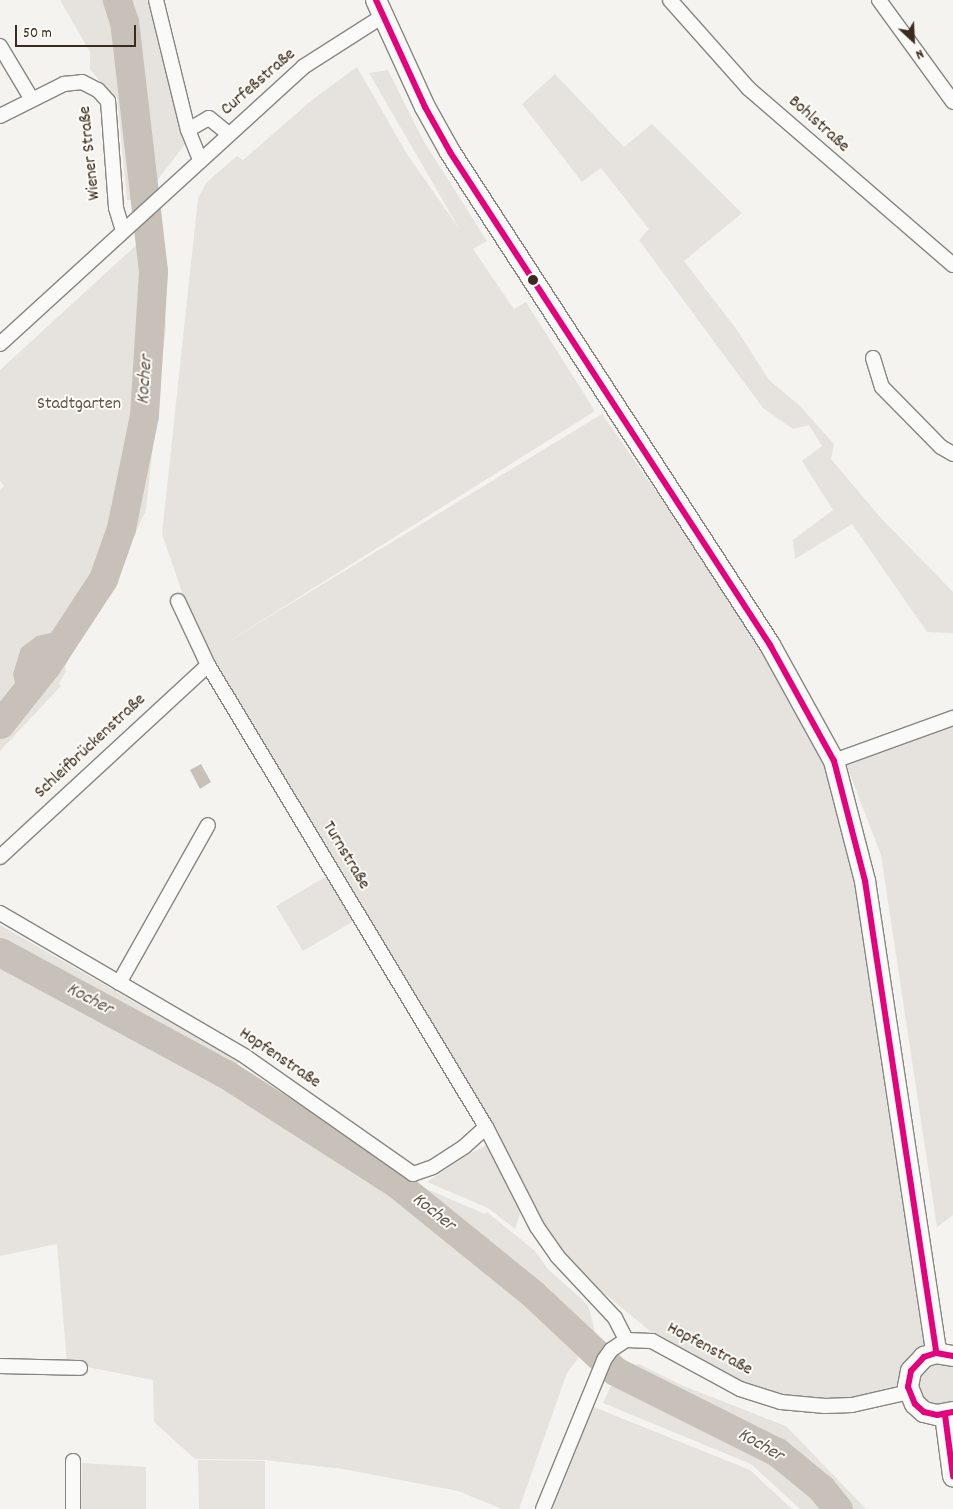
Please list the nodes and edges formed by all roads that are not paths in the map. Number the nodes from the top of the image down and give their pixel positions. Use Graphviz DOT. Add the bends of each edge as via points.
graph roads {
  1 [pos="156,0"];
  2 [pos="670,0"];
  3 [pos="879,0"];
  4 [pos="380,8"];
  5 [pos="0,46"];
  6 [pos="31,98"];
  7 [pos="953,102"];
  8 [pos="0,116"];
  9 [pos="188,130"];
  10 [pos="229,134"];
  11 [pos="200,160"];
  12 [pos="124,231"];
  13 [pos="953,265"];
  14 [pos="0,344"];
  15 [pos="873,358"];
  16 [pos="953,454"];
  17 [pos="178,601"];
  18 [pos="208,665"];
  19 [pos="953,718"];
  20 [pos="834,761"];
  21 [pos="208,825"];
  22 [pos="0,857"];
  23 [pos="0,913"];
  24 [pos="119,983"];
  25 [pos="486,1127"];
  26 [pos="626,1340"];
  27 [pos="944,1355"];
  28 [pos="0,1366"];
  29 [pos="80,1368"];
  30 [pos="909,1392"];
  31 [pos="949,1413"];
  32 [pos="74,1461"];
  33 [pos="953,1476"];
  34 [pos="73,1509"];
  35 [pos="543,1509"];
  1 -- 9 [label="street"];
  2 -- 13 [label="street, Bohlstraße" via="748,88"];
  3 -- 7 [label="street"];
  4 -- 10 [label="street, Curfeßstraße" via="303,67"];
  4 -- 20 [label="main road" via="425,108 450,152 770,645"];
  5 -- 6 [label="street"];
  6 -- 8 [label="street, Wiener Straße"];
  6 -- 12 [label="street, Wiener Straße" via="64,84 82,82 98,90 108,101 116,208"];
  9 -- 10 [label="street" via="209,118"];
  9 -- 11 [label="street"];
  10 -- 11 [label="street, Curfeßstraße"];
  11 -- 12 [label="street, Curfeßstraße"];
  12 -- 14 [label="street"];
  15 -- 16 [label="street" via="882,387 940,447"];
  17 -- 18 [label="street, Turnstraße"];
  18 -- 22 [label="street, Schleifbrückenstraße"];
  18 -- 25 [label="street, Turnstraße"];
  19 -- 20 [label="street"];
  20 -- 27 [label="main road" via="865,881"];
  21 -- 24 [label="street"];
  23 -- 24 [label="street, Hopfenstraße"];
  24 -- 25 [label="street, Hopfenstraße" via="246,1057 413,1174 441,1162"];
  25 -- 26 [label="street" via="537,1227 557,1256 615,1318"];
  26 -- 30 [label="street, Hopfenstraße" via="652,1341 740,1389 781,1402 852,1405"];
  26 -- 35 [label="street" via="611,1350 585,1399"];
  27 -- 30 [label="main road" via="924,1357 914,1366 909,1376"];
  28 -- 29 [label="street"];
  30 -- 31 [label="main road" via="924,1412"];
  31 -- 33 [label="main road"];
  32 -- 34 [label="street"];
}
